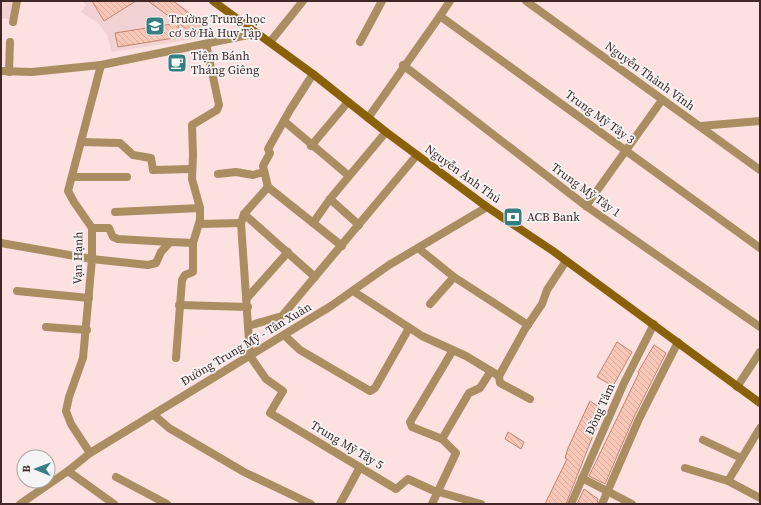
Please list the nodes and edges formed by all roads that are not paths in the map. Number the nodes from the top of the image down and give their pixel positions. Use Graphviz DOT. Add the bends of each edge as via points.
graph roads {
  1 [pos="17,1"];
  2 [pos="213,1"];
  3 [pos="303,1"];
  4 [pos="382,1"];
  5 [pos="526,1"];
  6 [pos="446,2"];
  7 [pos="440,16"];
  8 [pos="13,22"];
  9 [pos="258,33"];
  10 [pos="10,42"];
  11 [pos="270,42"];
  12 [pos="360,42"];
  13 [pos="206,44"];
  14 [pos="100,65"];
  15 [pos="403,65"];
  16 [pos="5,72"];
  17 [pos="313,74"];
  18 [pos="662,100"];
  19 [pos="348,102"];
  20 [pos="368,118"];
  21 [pos="284,121"];
  22 [pos="760,121"];
  23 [pos="700,126"];
  24 [pos="386,132"];
  25 [pos="81,142"];
  26 [pos="311,146"];
  27 [pos="626,151"];
  28 [pos="417,155"];
  29 [pos="192,169"];
  30 [pos="760,170"];
  31 [pos="264,172"];
  32 [pos="218,174"];
  33 [pos="349,176"];
  34 [pos="72,177"];
  35 [pos="127,177"];
  36 [pos="268,187"];
  37 [pos="330,199"];
  38 [pos="586,206"];
  39 [pos="487,207"];
  40 [pos="200,208"];
  41 [pos="115,212"];
  42 [pos="244,214"];
  43 [pos="241,223"];
  44 [pos="313,223"];
  45 [pos="200,224"];
  46 [pos="359,226"];
  47 [pos="92,228"];
  48 [pos="170,242"];
  49 [pos="1,243"];
  50 [pos="193,243"];
  51 [pos="342,246"];
  52 [pos="418,248"];
  53 [pos="760,248"];
  54 [pos="288,252"];
  55 [pos="92,259"];
  56 [pos="566,261"];
  57 [pos="315,277"];
  58 [pos="454,277"];
  59 [pos="17,291"];
  60 [pos="353,291"];
  61 [pos="89,298"];
  62 [pos="247,298"];
  63 [pos="430,304"];
  64 [pos="179,305"];
  65 [pos="248,307"];
  66 [pos="654,324"];
  67 [pos="528,325"];
  68 [pos="248,326"];
  69 [pos="46,327"];
  70 [pos="760,327"];
  71 [pos="409,328"];
  72 [pos="87,330"];
  73 [pos="285,336"];
  74 [pos="678,342"];
  75 [pos="452,350"];
  76 [pos="760,352"];
  77 [pos="250,356"];
  78 [pos="176,358"];
  79 [pos="491,371"];
  80 [pos="499,376"];
  81 [pos="737,387"];
  82 [pos="530,399"];
  83 [pos="760,403"];
  84 [pos="154,414"];
  85 [pos="760,428"];
  86 [pos="442,439"];
  87 [pos="703,440"];
  88 [pos="90,453"];
  89 [pos="741,458"];
  90 [pos="360,467"];
  91 [pos="685,468"];
  92 [pos="68,471"];
  93 [pos="116,477"];
  94 [pos="582,478"];
  95 [pos="728,481"];
  96 [pos="607,491"];
  97 [pos="440,492"];
  98 [pos="760,498"];
  99 [pos="20,504"];
  100 [pos="114,504"];
  101 [pos="167,504"];
  102 [pos="311,504"];
  103 [pos="340,504"];
  104 [pos="432,504"];
  105 [pos="481,504"];
  106 [pos="571,504"];
  107 [pos="602,504"];
  108 [pos="632,504"];
  1 -- 8 [label="street"];
  2 -- 9 [label="main road, Nguyễn Ảnh Thủ"];
  3 -- 11 [label="street"];
  4 -- 12 [label="street"];
  5 -- 18 [label="street, Nguyễn Thành Vĩnh"];
  6 -- 7 [label="street"];
  7 -- 15 [label="street"];
  7 -- 27 [label="street, Trung Mỹ Tây 3"];
  9 -- 11 [label="main road, Nguyễn Ảnh Thủ"];
  9 -- 13 [label="street"];
  10 -- 16 [label="street"];
  11 -- 17 [label="main road, Nguyễn Ảnh Thủ"];
  13 -- 14 [label="street"];
  13 -- 29 [label="street" via="219,105 217,110 192,125"];
  14 -- 16 [label="street"];
  14 -- 25 [label="street, Vạn Hạnh"];
  15 -- 20 [label="street"];
  15 -- 38 [label="street, Trung Mỹ Tây 1"];
  17 -- 19 [label="main road, Nguyễn Ảnh Thủ"];
  17 -- 21 [label="street"];
  18 -- 23 [label="street, Nguyễn Thành Vĩnh"];
  18 -- 27 [label="street"];
  19 -- 20 [label="main road, Nguyễn Ảnh Thủ"];
  19 -- 26 [label="street"];
  20 -- 24 [label="main road, Nguyễn Ảnh Thủ"];
  21 -- 26 [label="street"];
  21 -- 31 [label="street" via="268,149 270,152 263,166"];
  22 -- 23 [label="street"];
  23 -- 30 [label="street, Nguyễn Thành Vĩnh"];
  24 -- 28 [label="main road, Nguyễn Ảnh Thủ"];
  24 -- 33 [label="street"];
  25 -- 29 [label="street" via="120,143 133,155 151,158 152,170"];
  25 -- 34 [label="street, Vạn Hạnh"];
  26 -- 33 [label="street"];
  27 -- 38 [label="street"];
  27 -- 53 [label="street, Trung Mỹ Tây 3"];
  28 -- 39 [label="main road, Nguyễn Ảnh Thủ"];
  28 -- 46 [label="street"];
  29 -- 40 [label="street" via="194,193"];
  31 -- 32 [label="street" via="252,175 236,172"];
  31 -- 36 [label="street"];
  33 -- 37 [label="street"];
  34 -- 35 [label="street"];
  34 -- 47 [label="street, Vạn Hạnh" via="69,195"];
  36 -- 42 [label="street"];
  36 -- 44 [label="street"];
  37 -- 44 [label="street"];
  37 -- 46 [label="street"];
  38 -- 70 [label="street, Trung Mỹ Tây 1"];
  39 -- 52 [label="street, Đường Trung Mỹ - Tân Xuân"];
  39 -- 56 [label="main road, Nguyễn Ảnh Thủ"];
  40 -- 41 [label="street"];
  40 -- 45 [label="street"];
  42 -- 43 [label="street"];
  42 -- 54 [label="street"];
  43 -- 45 [label="street"];
  43 -- 62 [label="street"];
  44 -- 51 [label="street"];
  45 -- 50 [label="street"];
  46 -- 51 [label="street"];
  47 -- 48 [label="street" via="109,228 113,237 118,239"];
  47 -- 55 [label="street, Vạn Hạnh"];
  48 -- 50 [label="street"];
  48 -- 55 [label="street" via="156,263 148,265"];
  49 -- 55 [label="street"];
  50 -- 64 [label="street" via="193,272 183,276"];
  51 -- 57 [label="street"];
  52 -- 58 [label="street"];
  52 -- 60 [label="street, Đường Trung Mỹ - Tân Xuân"];
  54 -- 57 [label="street"];
  54 -- 62 [label="street"];
  55 -- 61 [label="street, Vạn Hạnh"];
  56 -- 66 [label="main road, Nguyễn Ảnh Thủ"];
  56 -- 67 [label="street"];
  57 -- 68 [label="street" via="282,316"];
  58 -- 63 [label="street"];
  58 -- 67 [label="street"];
  59 -- 61 [label="street"];
  60 -- 71 [label="street"];
  60 -- 73 [label="street, Đường Trung Mỹ - Tân Xuân"];
  61 -- 72 [label="street, Vạn Hạnh"];
  62 -- 65 [label="street"];
  64 -- 65 [label="street"];
  64 -- 78 [label="street"];
  65 -- 68 [label="street"];
  66 -- 74 [label="main road, Nguyễn Ảnh Thủ"];
  66 -- 94 [label="street, Đồng Tâm" via="624,383"];
  67 -- 80 [label="street"];
  68 -- 77 [label="street"];
  69 -- 72 [label="street"];
  71 -- 73 [label="street" via="375,388 370,391 300,350"];
  71 -- 75 [label="street"];
  72 -- 88 [label="street, Vạn Hạnh" via="83,358 66,411 71,424"];
  73 -- 77 [label="street, Đường Trung Mỹ - Tân Xuân"];
  74 -- 81 [label="main road, Nguyễn Ảnh Thủ"];
  74 -- 96 [label="street" via="639,418"];
  75 -- 79 [label="street"];
  75 -- 86 [label="street" via="410,422 412,427"];
  76 -- 81 [label="street"];
  77 -- 84 [label="street, Đường Trung Mỹ - Tân Xuân"];
  77 -- 90 [label="street, Trung Mỹ Tây 5" via="266,379 283,391 270,413"];
  79 -- 80 [label="street"];
  79 -- 86 [label="street" via="480,388 469,393"];
  80 -- 82 [label="street" via="500,383"];
  81 -- 83 [label="main road, Nguyễn Ảnh Thủ"];
  84 -- 88 [label="street, Đường Trung Mỹ - Tân Xuân"];
  84 -- 102 [label="street" via="169,428 244,472"];
  85 -- 89 [label="street"];
  86 -- 97 [label="street" via="456,453"];
  87 -- 89 [label="street"];
  88 -- 92 [label="street, Đường Trung Mỹ - Tân Xuân"];
  89 -- 95 [label="street"];
  90 -- 97 [label="street, Trung Mỹ Tây 5" via="396,488 408,479"];
  90 -- 103 [label="street"];
  91 -- 95 [label="street"];
  92 -- 99 [label="street, Đường Trung Mỹ - Tân Xuân"];
  92 -- 100 [label="street"];
  93 -- 101 [label="street"];
  94 -- 96 [label="street"];
  94 -- 106 [label="street, Đồng Tâm"];
  95 -- 98 [label="street"];
  96 -- 107 [label="street"];
  96 -- 108 [label="street"];
  97 -- 104 [label="street"];
  97 -- 105 [label="street, Trung Mỹ Tây 5"];
}
